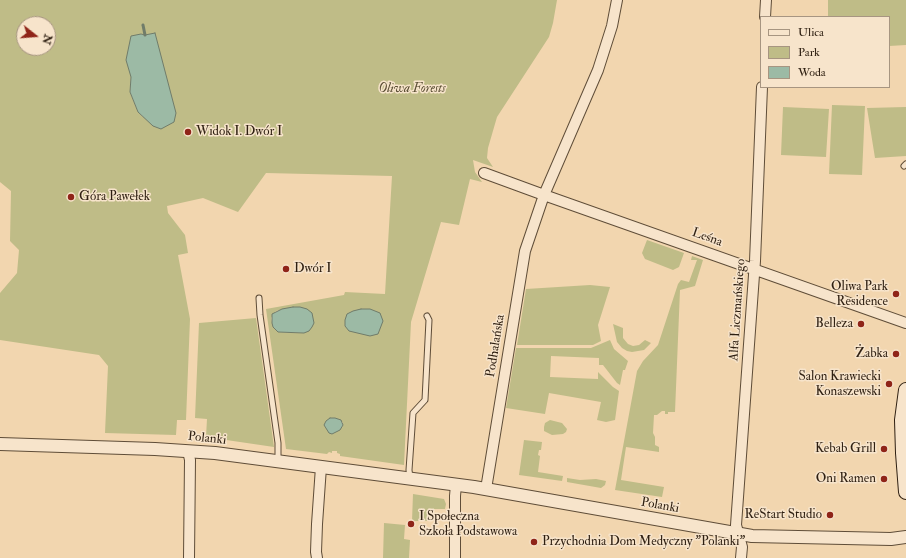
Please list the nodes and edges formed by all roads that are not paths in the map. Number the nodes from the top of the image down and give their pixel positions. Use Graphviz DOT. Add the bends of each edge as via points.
graph roads {
  1 [pos="617,0"];
  2 [pos="766,0"];
  3 [pos="765,16"];
  4 [pos="762,88"];
  5 [pos="484,173"];
  6 [pos="544,195"];
  7 [pos="754,268"];
  8 [pos="259,298"];
  9 [pos="427,316"];
  10 [pos="906,323"];
  11 [pos="906,390"];
  12 [pos="0,444"];
  13 [pos="188,451"];
  14 [pos="278,462"];
  15 [pos="321,467"];
  16 [pos="411,479"];
  17 [pos="456,485"];
  18 [pos="486,489"];
  19 [pos="906,492"];
  20 [pos="739,534"];
  21 [pos="906,537"];
  22 [pos="189,558"];
  23 [pos="317,558"];
  24 [pos="455,558"];
  25 [pos="742,558"];
  1 -- 6 [label="street" via="598,70"];
  2 -- 3 [label="street"];
  4 -- 7 [label="street, Alfa Liczmańskiego"];
  5 -- 6 [label="street, Leśna"];
  6 -- 7 [label="street, Leśna"];
  6 -- 18 [label="street, Podhalańska" via="525,251"];
  7 -- 10 [label="street, Leśna"];
  7 -- 20 [label="street, Alfa Liczmańskiego" via="736,520"];
  8 -- 14 [label="lane" via="278,443"];
  9 -- 16 [label="lane" via="429,320 425,400 413,413 409,470"];
  11 -- 19 [label="main road" via="902,420"];
  12 -- 13 [label="street, Polanki"];
  13 -- 14 [label="street, Polanki"];
  13 -- 22 [label="street"];
  14 -- 15 [label="street, Polanki"];
  15 -- 16 [label="street, Polanki"];
  15 -- 23 [label="street"];
  16 -- 17 [label="street, Polanki"];
  17 -- 18 [label="street, Polanki"];
  17 -- 24 [label="street"];
  18 -- 20 [label="street, Polanki"];
  20 -- 21 [label="street, Polanki" via="891,539"];
  20 -- 25 [label="street, Alfa Liczmańskiego"];
}
